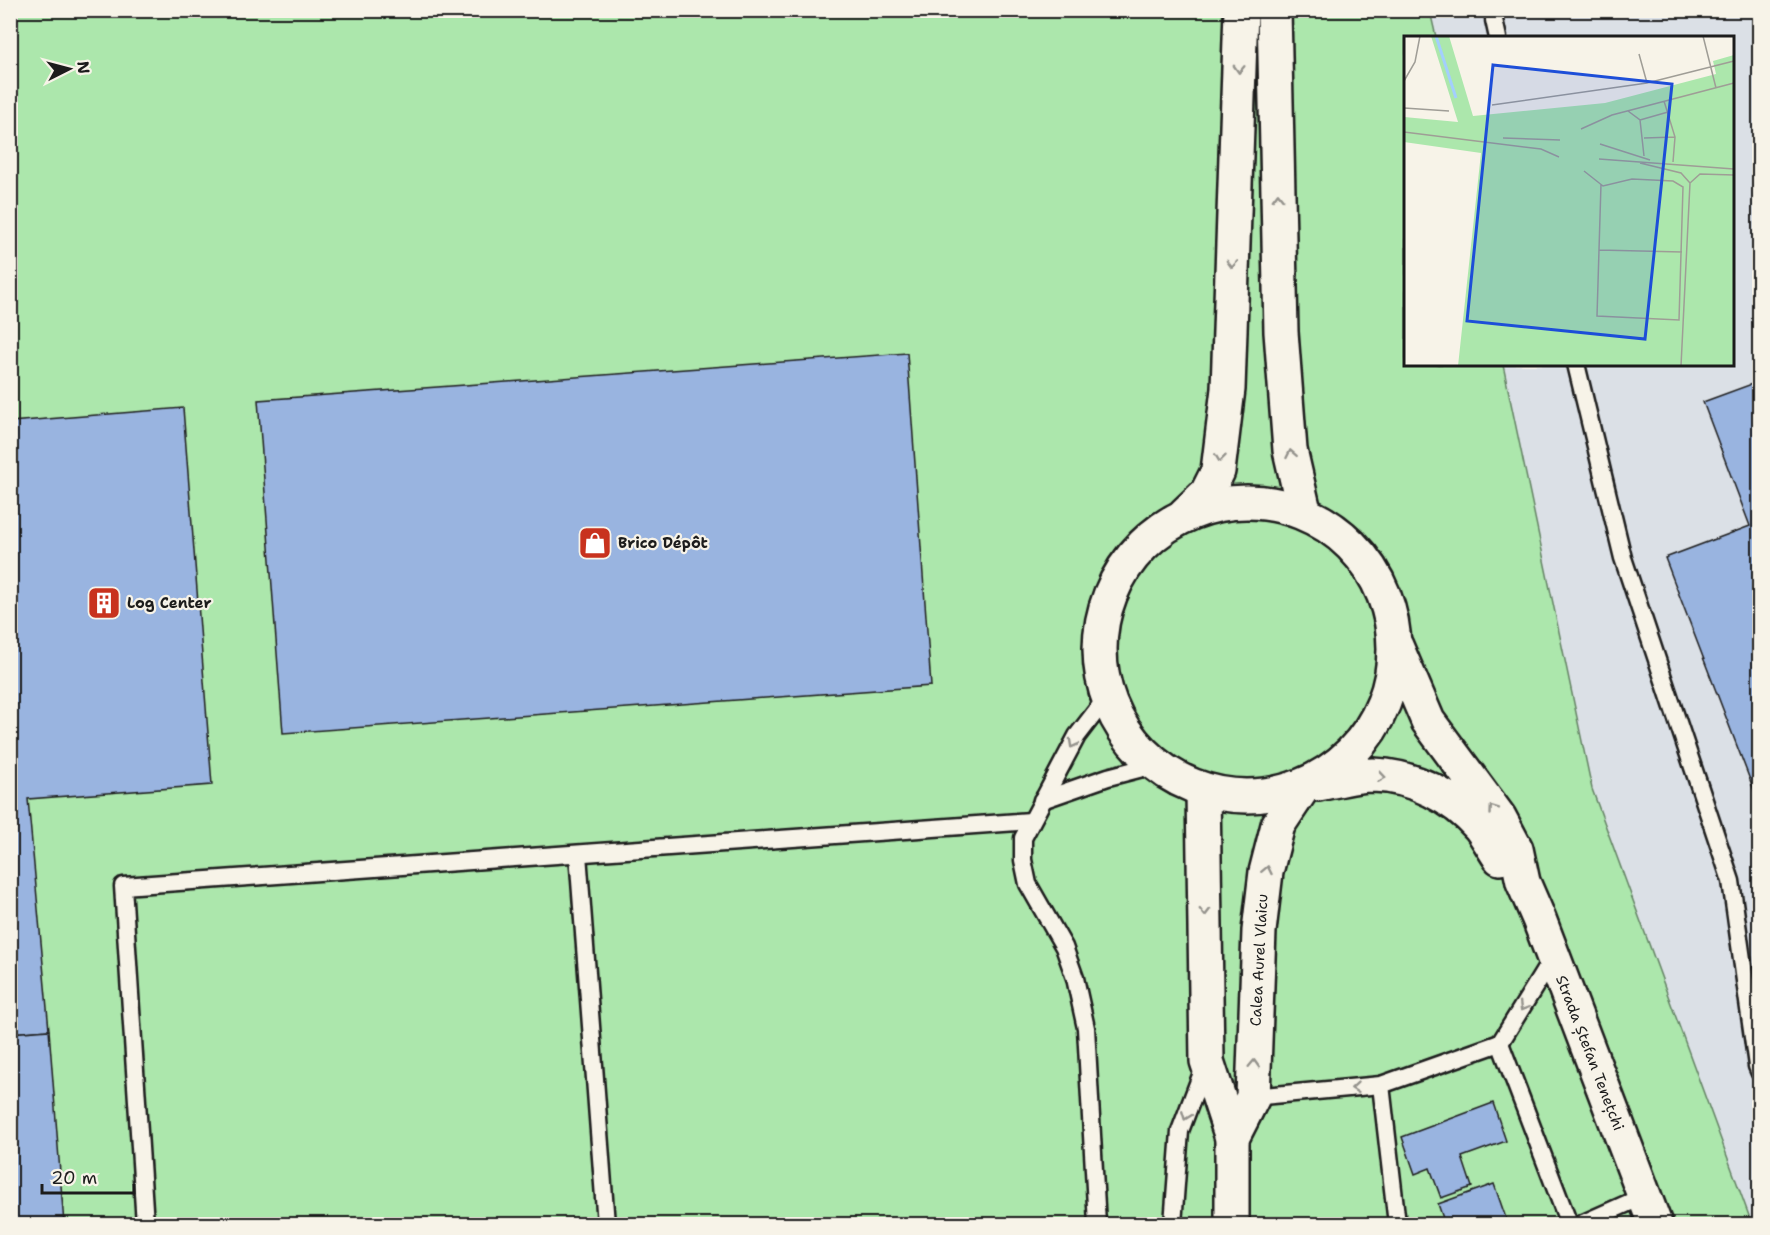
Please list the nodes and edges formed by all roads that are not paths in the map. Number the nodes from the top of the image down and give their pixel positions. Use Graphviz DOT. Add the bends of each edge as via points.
graph roads {
  1 [pos="1241,10"];
  2 [pos="1274,10"];
  3 [pos="1494,20"];
  4 [pos="1498,36"];
  5 [pos="1576,366"];
  6 [pos="1304,511"];
  7 [pos="1185,514"];
  8 [pos="1396,646"];
  9 [pos="1107,697"];
  10 [pos="1154,765"];
  11 [pos="1304,786"];
  12 [pos="1203,791"];
  13 [pos="1042,800"];
  14 [pos="1031,821"];
  15 [pos="578,854"];
  16 [pos="1523,882"];
  17 [pos="1553,957"];
  18 [pos="1500,1042"];
  19 [pos="1207,1061"];
  20 [pos="1759,1068"];
  21 [pos="1381,1085"];
  22 [pos="1253,1098"];
  23 [pos="1232,1138"];
  24 [pos="1650,1210"];
  25 [pos="145,1224"];
  26 [pos="606,1224"];
  27 [pos="1097,1224"];
  28 [pos="1173,1224"];
  29 [pos="1232,1224"];
  30 [pos="1397,1224"];
  31 [pos="1569,1224"];
  32 [pos="1581,1224"];
  1 -- 7 [label="main road, one-way" via="1228,388 1218,471 1207,493"];
  6 -- 2 [label="main road, one-way" via="1290,450 1281,332"];
  3 -- 4 [label="lane"];
  5 -- 20 [label="lane" via="1623,558 1731,881"];
  6 -- 7 [label="main road" via="1244,500"];
  6 -- 8 [label="main road" via="1341,534 1370,565 1389,604"];
  7 -- 9 [label="main road" via="1149,538 1121,571 1104,611 1100,654"];
  8 -- 11 [label="main road" via="1390,690 1371,731 1342,764"];
  16 -- 8 [label="main road, Strada Ștefan Tenețchi, one-way" via="1516,849 1499,817 1428,721"];
  9 -- 10 [label="main road" via="1126,734"];
  9 -- 13 [label="lane, one-way" via="1077,736"];
  10 -- 12 [label="main road"];
  10 -- 13 [label="lane"];
  11 -- 12 [label="main road" via="1271,796 1236,797"];
  11 -- 16 [label="main road, Strada Ștefan Tenețchi, one-way" via="1373,775 1432,789 1455,803 1480,827 1500,859"];
  22 -- 11 [label="main road, Calea Aurel Vlaicu, one-way" via="1259,931 1266,872 1278,825"];
  12 -- 19 [label="main road, Calea Aurel Vlaicu, one-way"];
  13 -- 14 [label="lane"];
  14 -- 15 [label="lane"];
  14 -- 27 [label="lane" via="1023,838 1028,885 1064,947 1086,1028"];
  15 -- 25 [label="lane" via="123,886"];
  15 -- 26 [label="lane"];
  16 -- 17 [label="main road, Strada Ștefan Tenețchi"];
  17 -- 18 [label="lane, one-way"];
  17 -- 24 [label="main road, Strada Ștefan Tenețchi"];
  18 -- 21 [label="lane"];
  18 -- 31 [label="lane"];
  19 -- 23 [label="main road, Calea Aurel Vlaicu"];
  19 -- 28 [label="lane, one-way" via="1180,1131"];
  21 -- 22 [label="lane, one-way"];
  21 -- 30 [label="lane"];
  22 -- 23 [label="main road, Calea Aurel Vlaicu"];
  23 -- 29 [label="main road, Calea Aurel Vlaicu"];
  24 -- 32 [label="lane"];
}
